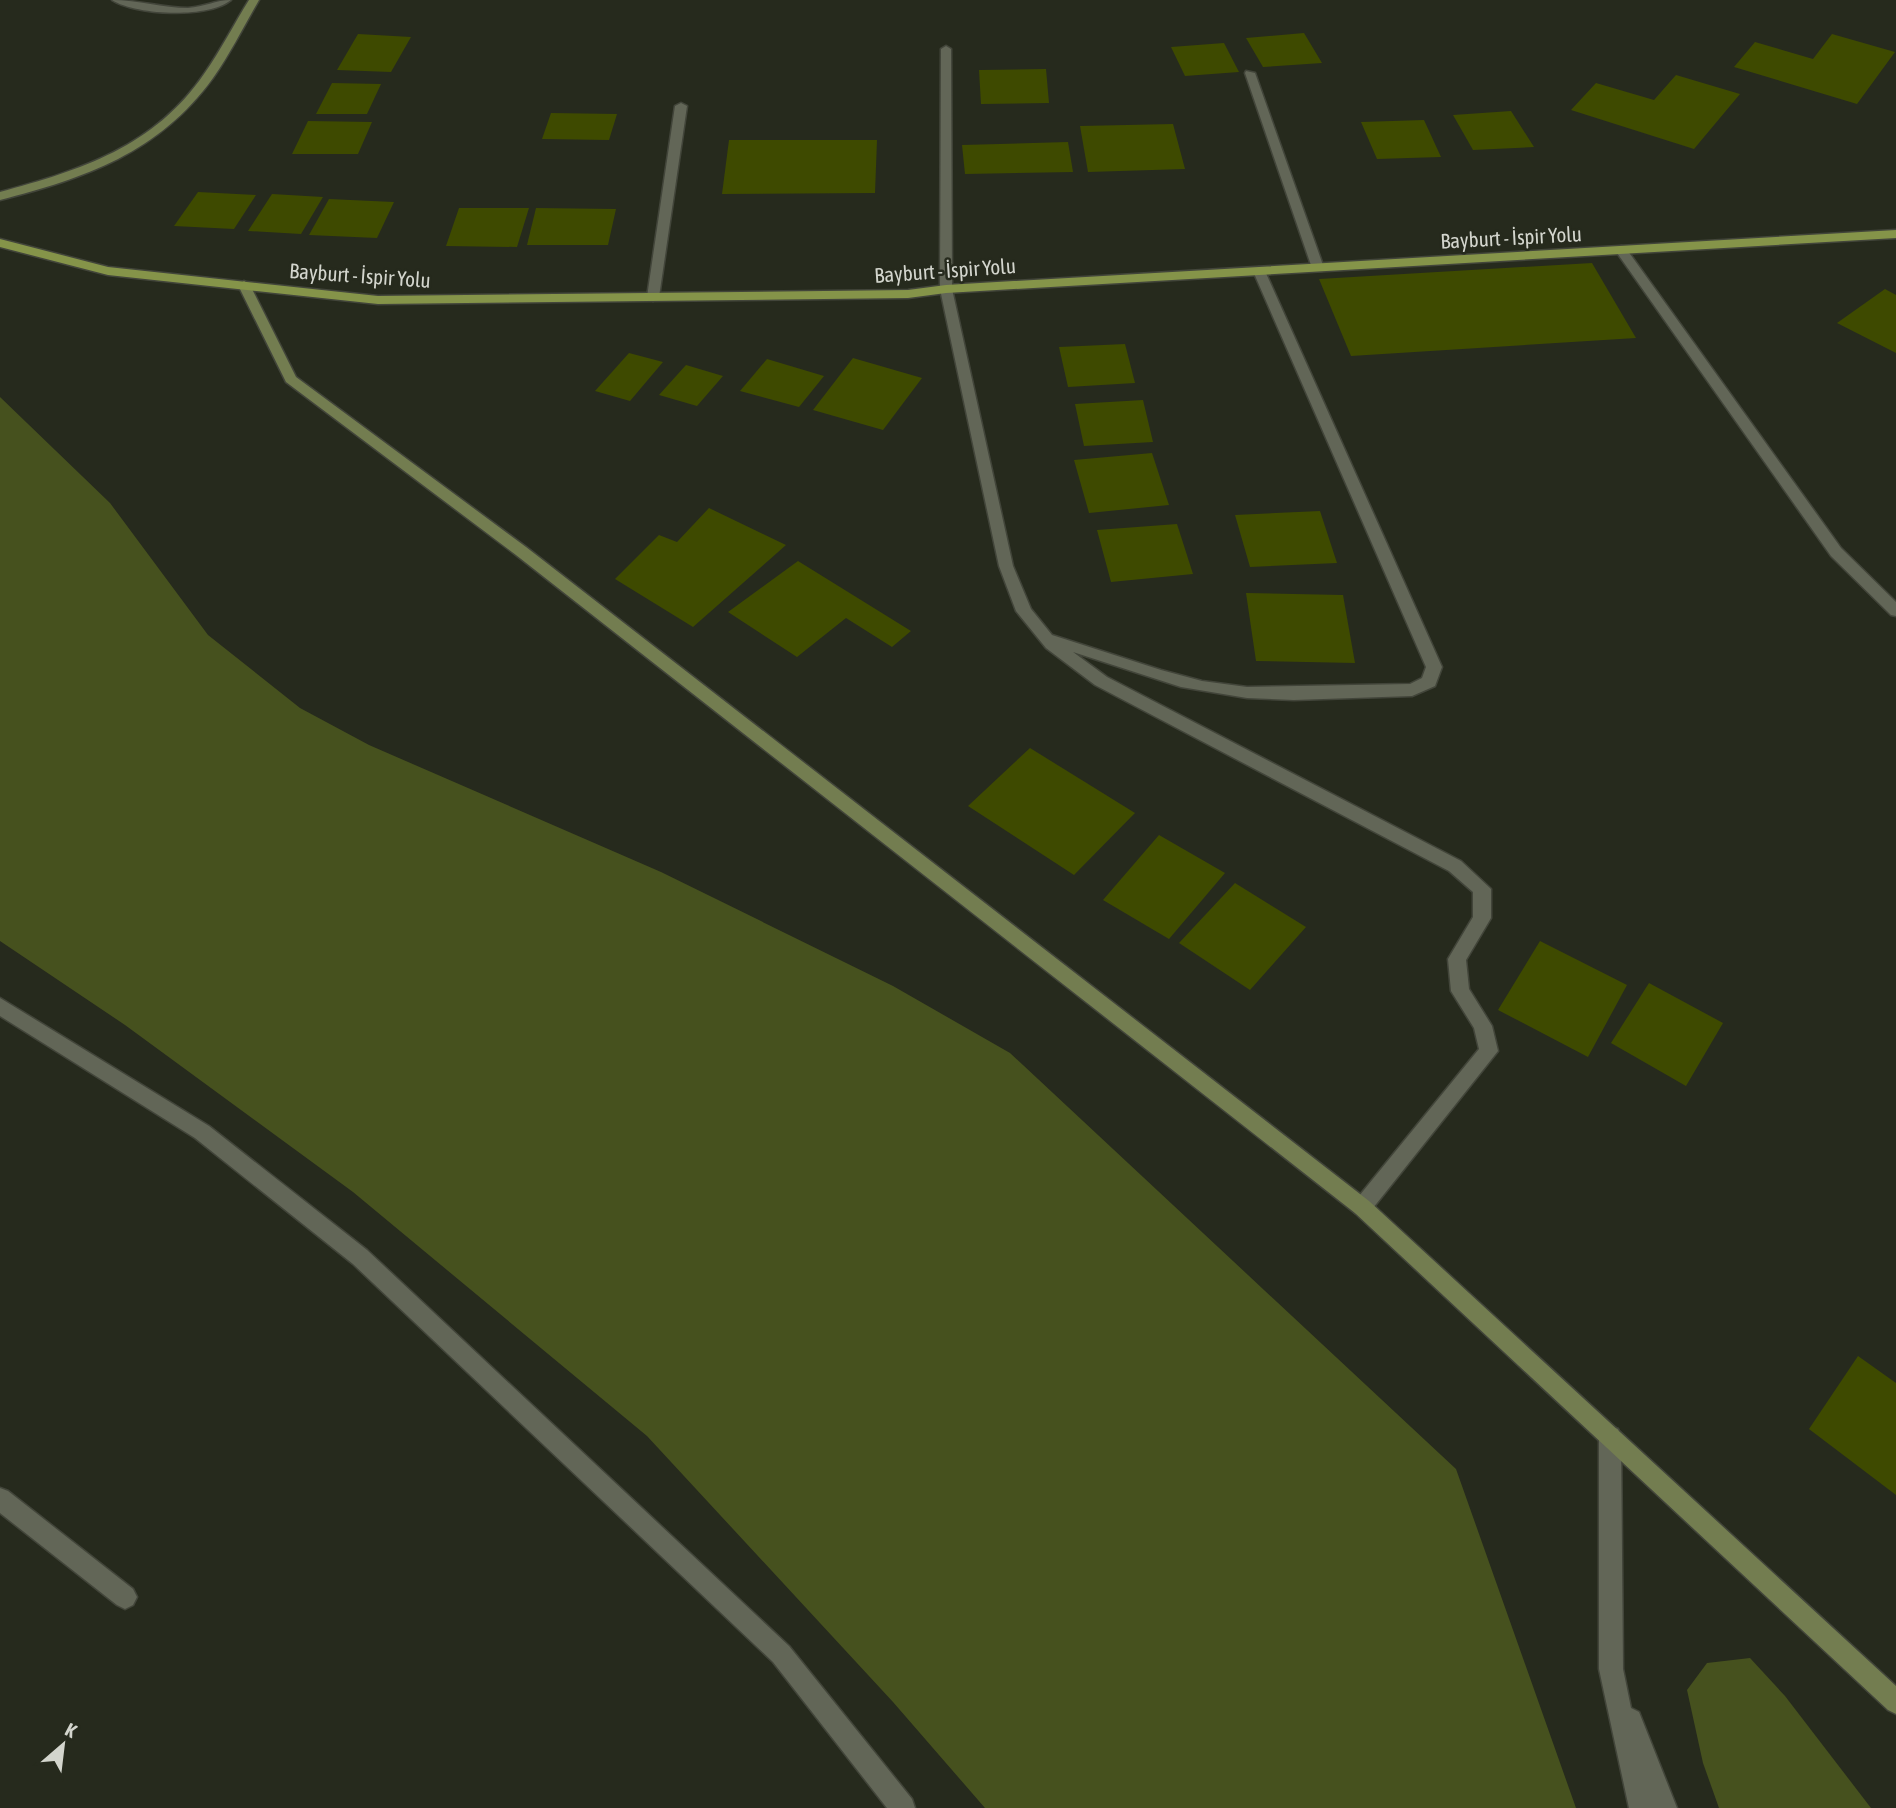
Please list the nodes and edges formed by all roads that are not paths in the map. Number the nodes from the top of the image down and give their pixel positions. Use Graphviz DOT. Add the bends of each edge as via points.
graph roads {
  1 [pos="117,0"];
  2 [pos="226,0"];
  3 [pos="254,0"];
  4 [pos="946,49"];
  5 [pos="1250,73"];
  6 [pos="681,106"];
  7 [pos="0,196"];
  8 [pos="1896,234"];
  9 [pos="0,243"];
  10 [pos="1621,250"];
  11 [pos="1318,268"];
  12 [pos="1259,271"];
  13 [pos="244,285"];
  14 [pos="946,289"];
  15 [pos="653,297"];
  16 [pos="1896,611"];
  17 [pos="1045,636"];
  18 [pos="0,1006"];
  19 [pos="1362,1207"];
  20 [pos="1610,1437"];
  21 [pos="0,1499"];
  22 [pos="125,1597"];
  23 [pos="1611,1669"];
  24 [pos="1896,1702"];
  25 [pos="904,1808"];
  26 [pos="1641,1808"];
  27 [pos="1665,1808"];
  1 -- 2 [label="street" via="190,11 212,8"];
  3 -- 7 [label="main road" via="208,77 167,123 128,151 75,175"];
  4 -- 14 [label="street"];
  5 -- 11 [label="street"];
  6 -- 15 [label="street"];
  8 -- 10 [label="main road, Bayburt - İspir Yolu"];
  9 -- 13 [label="main road, Bayburt - İspir Yolu" via="108,271"];
  10 -- 11 [label="main road, Bayburt - İspir Yolu"];
  10 -- 16 [label="street" via="1836,552"];
  11 -- 12 [label="main road, Bayburt - İspir Yolu"];
  12 -- 14 [label="main road, Bayburt - İspir Yolu"];
  12 -- 17 [label="street" via="1434,667 1429,682 1412,690 1225,690 1172,679"];
  13 -- 15 [label="main road, Bayburt - İspir Yolu" via="378,300"];
  13 -- 19 [label="main road" via="291,379 521,551"];
  14 -- 15 [label="main road, Bayburt - İspir Yolu" via="908,294"];
  14 -- 17 [label="street" via="1006,566 1024,611"];
  17 -- 19 [label="street" via="1101,681 1455,866 1482,889 1482,918 1457,959 1460,991 1483,1026 1489,1051"];
  18 -- 25 [label="street" via="202,1132 360,1257 781,1654"];
  19 -- 20 [label="main road"];
  20 -- 23 [label="street"];
  20 -- 24 [label="main road"];
  21 -- 22 [label="street"];
  23 -- 26 [label="street"];
  23 -- 27 [label="street"];
}
